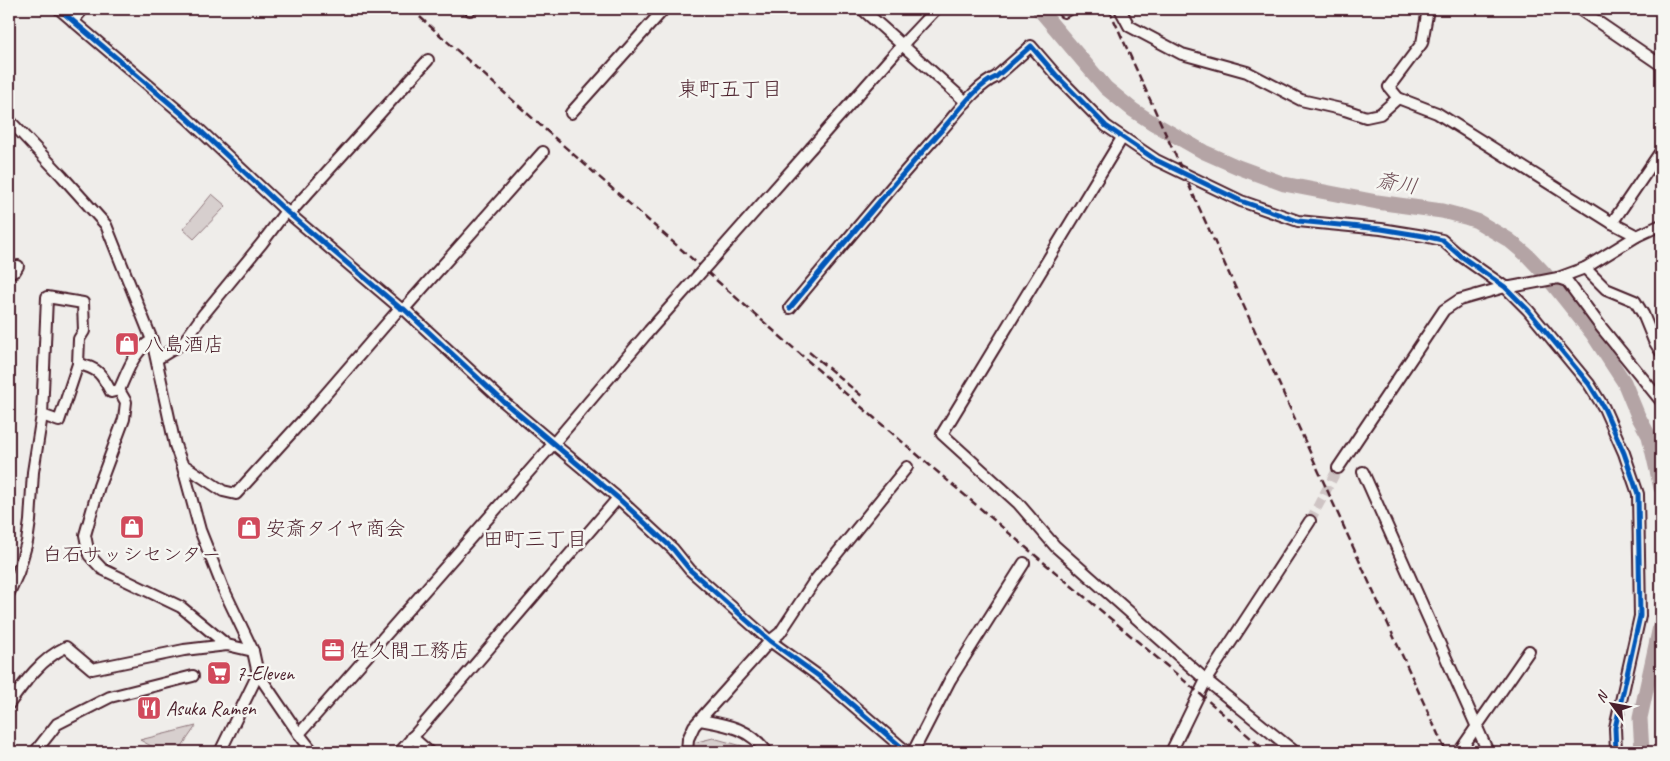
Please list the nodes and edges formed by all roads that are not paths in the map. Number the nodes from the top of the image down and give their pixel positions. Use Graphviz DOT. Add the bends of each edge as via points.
graph roads {
  1 [pos="59,9"];
  2 [pos="83,9"];
  3 [pos="664,9"];
  4 [pos="862,9"];
  5 [pos="936,9"];
  6 [pos="1062,9"];
  7 [pos="1069,9"];
  8 [pos="1120,9"];
  9 [pos="1428,9"];
  10 [pos="1579,9"];
  11 [pos="73,20"];
  12 [pos="902,45"];
  13 [pos="428,60"];
  14 [pos="1661,65"];
  15 [pos="1398,98"];
  16 [pos="966,102"];
  17 [pos="571,113"];
  18 [pos="9,120"];
  19 [pos="1122,138"];
  20 [pos="543,152"];
  21 [pos="1661,152"];
  22 [pos="287,213"];
  23 [pos="1612,224"];
  24 [pos="1661,225"];
  25 [pos="1637,236"];
  26 [pos="1585,268"];
  27 [pos="1558,278"];
  28 [pos="1508,287"];
  29 [pos="402,308"];
  30 [pos="790,308"];
  31 [pos="152,340"];
  32 [pos="1661,352"];
  33 [pos="157,360"];
  34 [pos="78,364"];
  35 [pos="119,390"];
  36 [pos="1661,402"];
  37 [pos="42,415"];
  38 [pos="554,443"];
  39 [pos="182,464"];
  40 [pos="907,467"];
  41 [pos="1338,468"];
  42 [pos="1362,472"];
  43 [pos="618,498"];
  44 [pos="1310,521"];
  45 [pos="1024,563"];
  46 [pos="9,593"];
  47 [pos="770,641"];
  48 [pos="228,645"];
  49 [pos="252,651"];
  50 [pos="1529,651"];
  51 [pos="258,674"];
  52 [pos="193,676"];
  53 [pos="1206,680"];
  54 [pos="9,704"];
  55 [pos="700,720"];
  56 [pos="1476,727"];
  57 [pos="299,734"];
  58 [pos="412,737"];
  59 [pos="35,752"];
  60 [pos="220,752"];
  61 [pos="313,752"];
  62 [pos="400,752"];
  63 [pos="429,752"];
  64 [pos="687,752"];
  65 [pos="767,752"];
  66 [pos="907,752"];
  67 [pos="913,752"];
  68 [pos="1172,752"];
  69 [pos="1295,752"];
  70 [pos="1459,752"];
  71 [pos="1488,752"];
  72 [pos="1616,752"];
  1 -- 11 [label="street"];
  2 -- 11 [label="street"];
  3 -- 17 [label="street"];
  4 -- 12 [label="street"];
  5 -- 12 [label="street"];
  6 -- 7 [label="street" via="1064,12"];
  8 -- 15 [label="street" via="1129,26 1182,54 1247,72 1301,100 1366,117 1380,114"];
  9 -- 15 [label="street" via="1422,42 1389,87"];
  10 -- 14 [label="street"];
  11 -- 22 [label="street" via="187,118"];
  12 -- 16 [label="street"];
  12 -- 38 [label="street, bridge"];
  13 -- 22 [label="street"];
  15 -- 23 [label="street" via="1437,113"];
  16 -- 19 [label="street" via="1031,46 1106,126"];
  16 -- 30 [label="street"];
  18 -- 31 [label="street" via="106,225"];
  19 -- 28 [label="street" via="1156,160 1228,196 1298,221 1380,229 1442,240"];
  19 -- 53 [label="street" via="942,434 1018,503 1055,546"];
  20 -- 29 [label="street"];
  21 -- 23 [label="street"];
  22 -- 29 [label="street"];
  22 -- 33 [label="street" via="183,343"];
  23 -- 25 [label="street"];
  24 -- 25 [label="street"];
  25 -- 26 [label="street"];
  26 -- 27 [label="street"];
  26 -- 32 [label="street" via="1606,290 1635,301"];
  27 -- 28 [label="street"];
  27 -- 36 [label="street" via="1567,281"];
  28 -- 41 [label="street" via="1459,300 1444,310"];
  28 -- 72 [label="street" via="1590,384 1624,453 1638,494 1640,616 1615,728"];
  29 -- 38 [label="street" via="504,402"];
  29 -- 39 [label="street" via="236,494 223,491"];
  31 -- 33 [label="street"];
  31 -- 35 [label="street" via="142,347 132,362"];
  33 -- 39 [label="street"];
  34 -- 35 [label="street" via="91,367 103,377 111,392"];
  34 -- 37 [label="street" via="59,421"];
  34 -- 37 [label="street" via="79,339 84,331 83,303 47,297"];
  35 -- 48 [label="street" via="126,402 124,420 92,510 86,535 89,556 102,569 180,607"];
  37 -- 46 [label="street" via="32,472 27,542"];
  38 -- 43 [label="street"];
  38 -- 57 [label="street"];
  39 -- 49 [label="street" via="200,530"];
  40 -- 47 [label="street" via="813,583 780,633"];
  42 -- 56 [label="street"];
  43 -- 47 [label="street" via="674,549 690,570"];
  43 -- 58 [label="street"];
  44 -- 53 [label="street"];
  45 -- 67 [label="street" via="950,680"];
  47 -- 55 [label="street"];
  47 -- 66 [label="street" via="828,683"];
  48 -- 49 [label="street"];
  48 -- 54 [label="street" via="184,650 92,669 66,647 54,652"];
  49 -- 51 [label="street"];
  50 -- 56 [label="street"];
  51 -- 57 [label="street"];
  51 -- 60 [label="street"];
  52 -- 59 [label="street" via="110,697 58,724"];
  53 -- 68 [label="street"];
  53 -- 69 [label="street"];
  55 -- 64 [label="street" via="688,738"];
  55 -- 65 [label="street" via="738,728 753,737"];
  56 -- 70 [label="street"];
  56 -- 71 [label="street"];
  57 -- 61 [label="street"];
  58 -- 62 [label="street"];
  58 -- 63 [label="street"];
}
